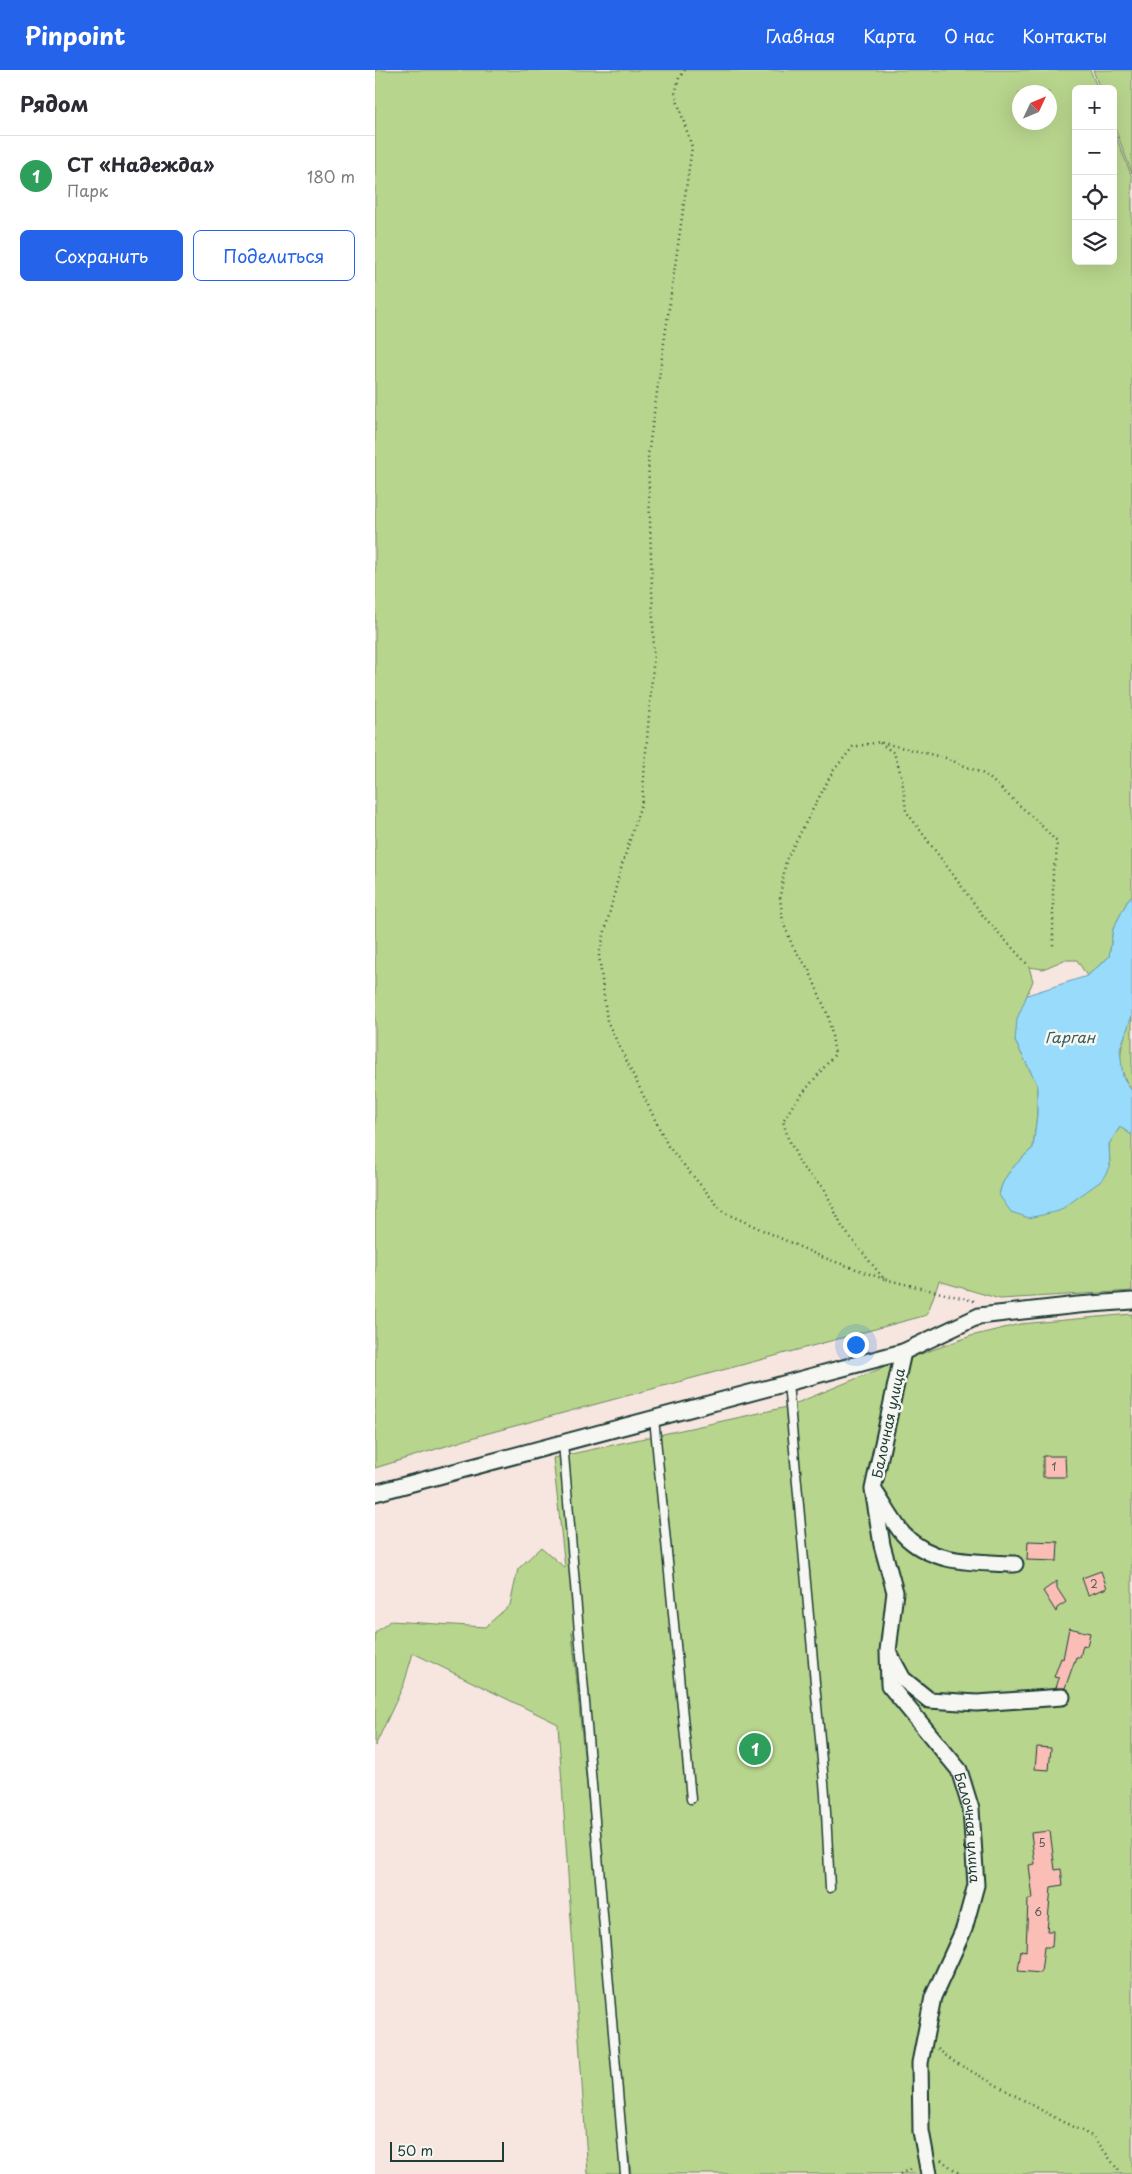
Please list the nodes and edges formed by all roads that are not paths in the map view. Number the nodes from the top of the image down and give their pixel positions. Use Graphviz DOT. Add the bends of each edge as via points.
graph roads {
  1 [pos="1132,1302"];
  2 [pos="903,1352"];
  3 [pos="788,1383"];
  4 [pos="654,1418"];
  5 [pos="563,1443"];
  6 [pos="873,1489"];
  7 [pos="375,1493"];
  8 [pos="1015,1564"];
  9 [pos="888,1651"];
  10 [pos="1061,1697"];
  11 [pos="691,1799"];
  12 [pos="830,1888"];
  13 [pos="625,2174"];
  14 [pos="929,2174"];
  1 -- 2 [label="street" via="1077,1304 979,1316"];
  2 -- 3 [label="street"];
  2 -- 6 [label="street, Балочная улица"];
  3 -- 4 [label="street"];
  3 -- 12 [label="lane" via="825,1794"];
  4 -- 5 [label="street"];
  4 -- 11 [label="lane"];
  5 -- 7 [label="street"];
  5 -- 13 [label="lane"];
  6 -- 8 [label="street" via="904,1534 926,1551 953,1561"];
  6 -- 9 [label="street, Балочная улица" via="882,1545 895,1592"];
  9 -- 10 [label="street" via="903,1679 929,1700 977,1703"];
  9 -- 14 [label="street, Балочная улица" via="889,1685 959,1770 971,1809 976,1885 964,1929 933,1997 921,2062 921,2131"];
}
